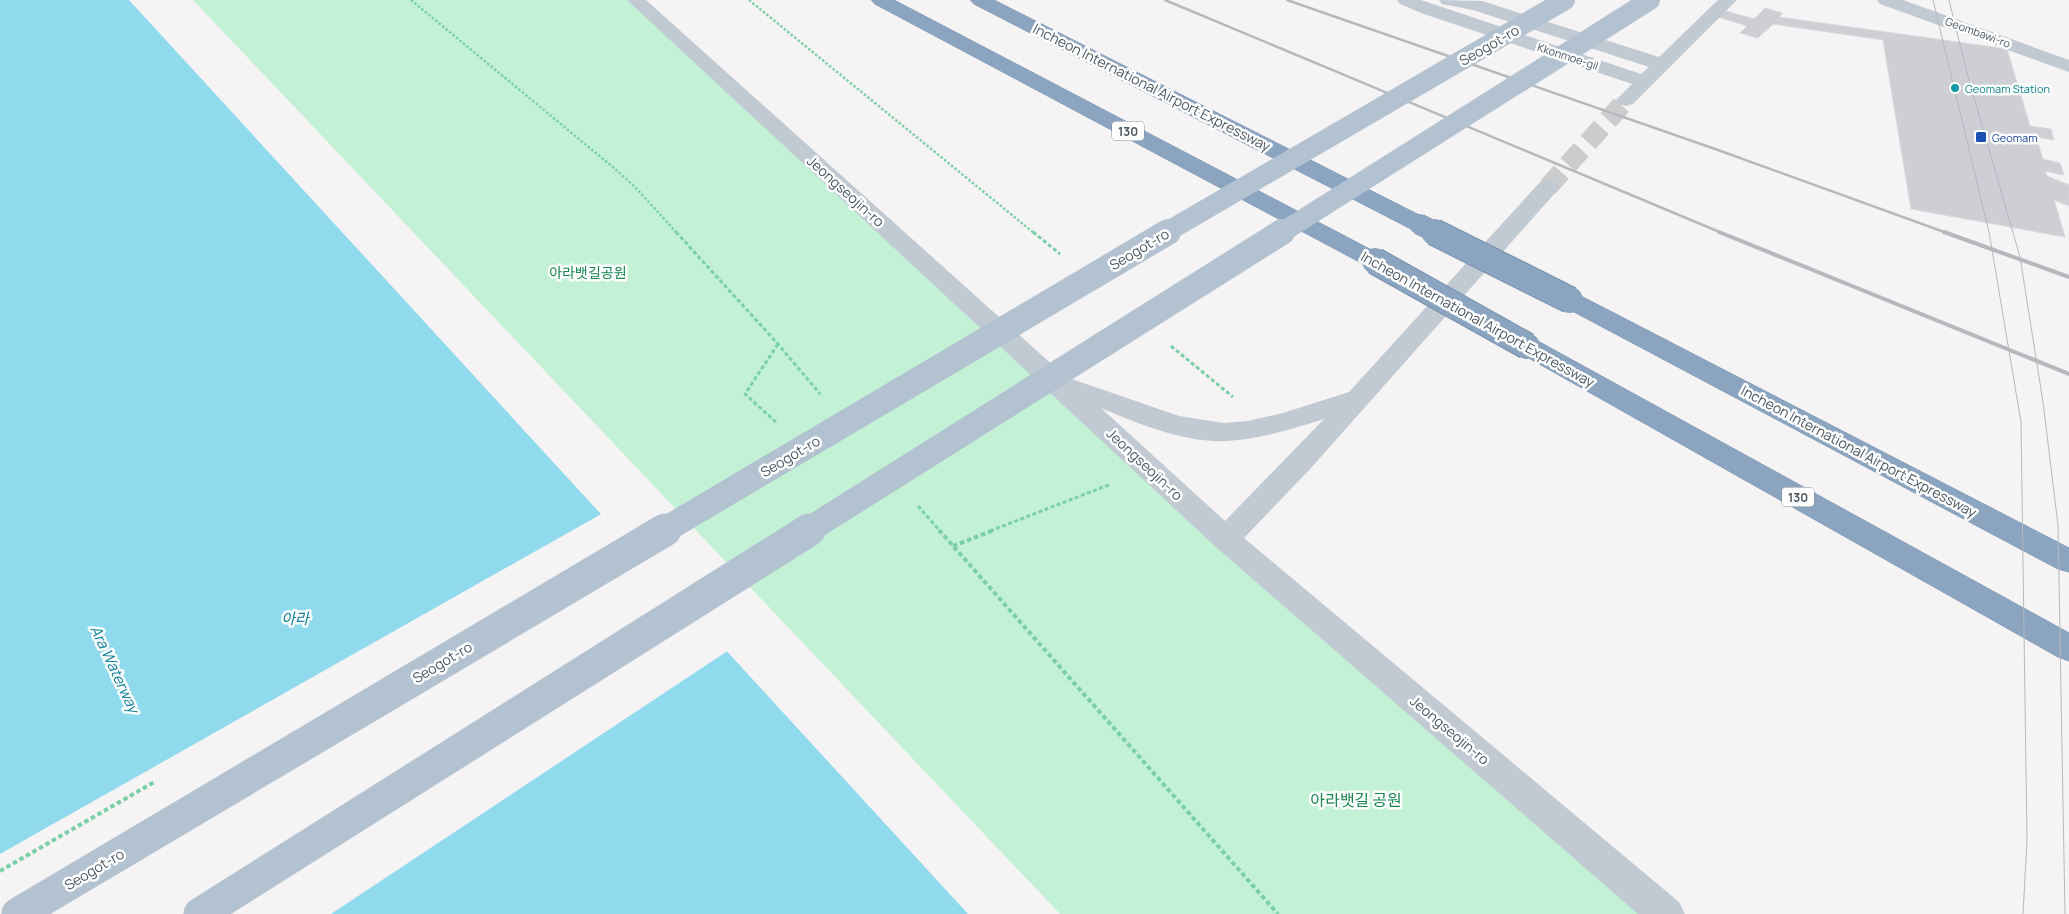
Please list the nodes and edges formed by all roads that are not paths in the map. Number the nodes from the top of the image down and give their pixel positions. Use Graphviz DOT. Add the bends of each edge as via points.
graph roads {
  1 [pos="636,0"];
  2 [pos="881,0"];
  3 [pos="980,0"];
  4 [pos="1406,0"];
  5 [pos="1448,0"];
  6 [pos="1565,0"];
  7 [pos="1650,0"];
  8 [pos="1728,0"];
  9 [pos="1886,0"];
  10 [pos="1663,65"];
  11 [pos="2069,66"];
  12 [pos="1646,82"];
  13 [pos="1626,100"];
  14 [pos="1548,187"];
  15 [pos="1054,380"];
  16 [pos="1358,398"];
  17 [pos="1226,538"];
  18 [pos="2069,561"];
  19 [pos="2069,648"];
  20 [pos="18,914"];
  21 [pos="200,914"];
  22 [pos="1666,914"];
  1 -- 15 [label="street, Jeongseojin-ro"];
  2 -- 19 [label="highway, Incheon International Airport Expressway / 130, bridge" via="1375,261"];
  3 -- 18 [label="highway, Incheon International Airport Expressway, bridge" via="1570,300"];
  4 -- 12 [label="street, Kkonmoe-gil"];
  5 -- 10 [label="street, Kkonmoe-gil" via="1476,5"];
  6 -- 20 [label="main road, Seogot-ro, bridge" via="1164,234"];
  7 -- 21 [label="main road, bridge"];
  8 -- 10 [label="street"];
  9 -- 11 [label="street, Geombawi-ro"];
  10 -- 12 [label="street"];
  12 -- 13 [label="street"];
  14 -- 16 [label="street"];
  15 -- 16 [label="street" via="1173,425 1211,432 1245,431"];
  15 -- 17 [label="street, Jeongseojin-ro"];
  16 -- 17 [label="street"];
  17 -- 22 [label="street, Jeongseojin-ro"];
}
